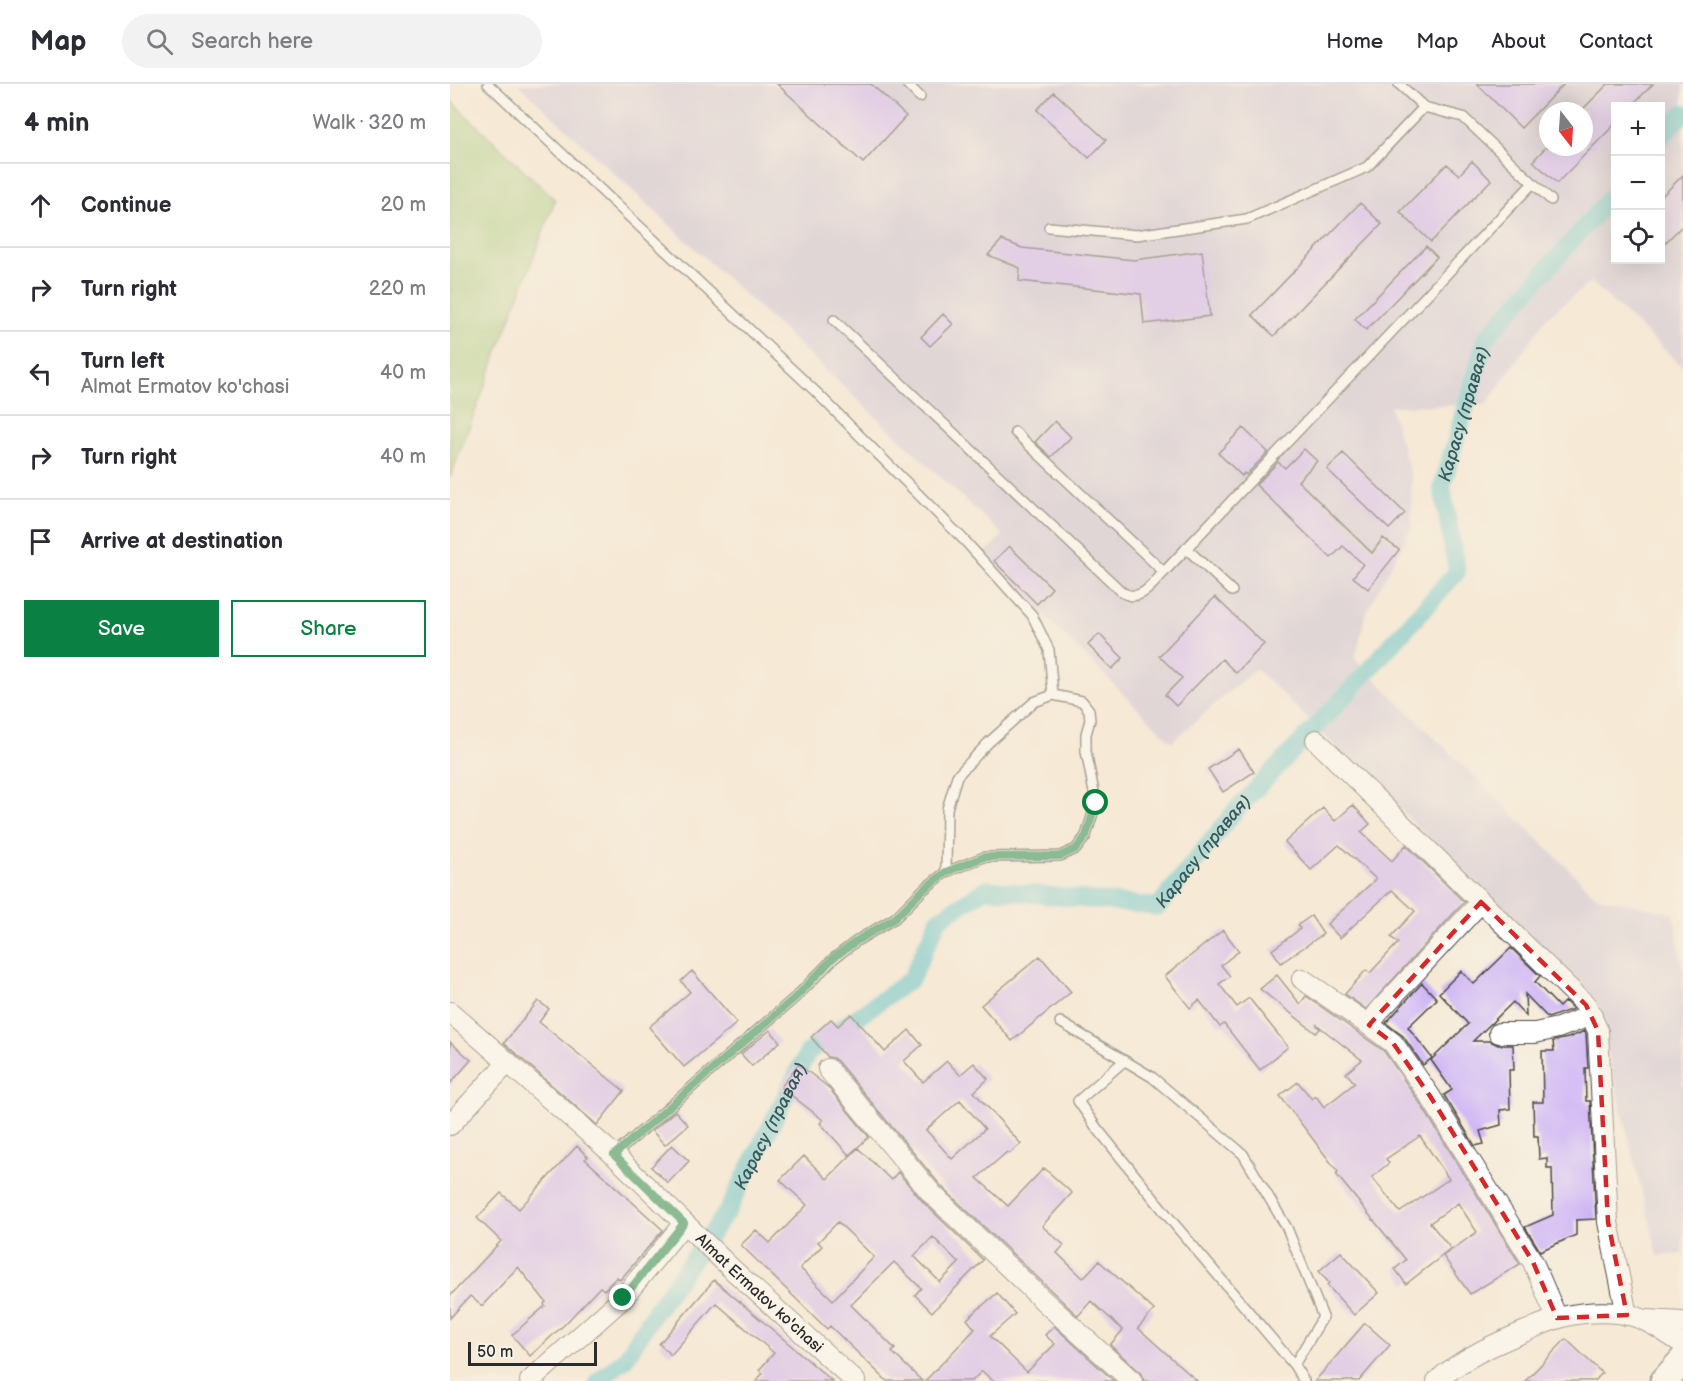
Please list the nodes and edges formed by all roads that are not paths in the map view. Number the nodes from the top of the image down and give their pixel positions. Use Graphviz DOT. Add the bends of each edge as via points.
graph roads {
  1 [pos="488,84"];
  2 [pos="907,84"];
  3 [pos="1399,84"];
  4 [pos="920,97"];
  5 [pos="1424,107"];
  6 [pos="1533,183"];
  7 [pos="1551,200"];
  8 [pos="1049,227"];
  9 [pos="834,320"];
  10 [pos="1015,432"];
  11 [pos="1186,548"];
  12 [pos="1164,572"];
  13 [pos="1232,591"];
  14 [pos="1053,695"];
  15 [pos="1316,740"];
  16 [pos="946,872"];
  17 [pos="1481,902"];
  18 [pos="1302,979"];
  19 [pos="450,1012"];
  20 [pos="1592,1015"];
  21 [pos="1060,1022"];
  22 [pos="1369,1025"];
  23 [pos="1499,1033"];
  24 [pos="1124,1060"];
  25 [pos="508,1062"];
  26 [pos="828,1069"];
  27 [pos="450,1125"];
  28 [pos="614,1155"];
  29 [pos="686,1225"];
  30 [pos="1635,1317"];
  31 [pos="1557,1318"];
  32 [pos="1683,1322"];
  33 [pos="1683,1344"];
  34 [pos="1683,1360"];
  35 [pos="1294,1365"];
  36 [pos="530,1381"];
  37 [pos="855,1381"];
  38 [pos="1132,1381"];
  39 [pos="1304,1381"];
  40 [pos="1437,1381"];
  41 [pos="1664,1381"];
  1 -- 14 [label="lane" via="816,392 965,541 1032,615 1049,650"];
  2 -- 4 [label="lane"];
  3 -- 5 [label="lane"];
  5 -- 6 [label="lane" via="1463,117"];
  5 -- 8 [label="lane" via="1367,167 1247,219 1136,235"];
  6 -- 7 [label="lane"];
  6 -- 11 [label="lane"];
  9 -- 12 [label="lane" via="1122,592 1129,597 1138,596"];
  10 -- 12 [label="lane"];
  11 -- 12 [label="lane"];
  11 -- 13 [label="lane"];
  14 -- 16 [label="lane" via="1034,702 957,776 947,809"];
  14 -- 16 [label="lane" via="1082,701 1089,710 1086,751 1096,803 1086,836 1076,849 1060,856 984,857"];
  15 -- 17 [label="street"];
  16 -- 28 [label="lane" via="895,918 833,958 798,995"];
  17 -- 20 [label="street"];
  17 -- 22 [label="street"];
  18 -- 22 [label="street"];
  19 -- 25 [label="street, Almat Ermatov ko'chasi"];
  20 -- 23 [label="street" via="1534,1034"];
  20 -- 30 [label="street" via="1598,1031 1608,1222"];
  21 -- 24 [label="lane"];
  22 -- 31 [label="street" via="1393,1043 1430,1096 1533,1262"];
  24 -- 35 [label="lane" via="1152,1077 1243,1154 1287,1228 1323,1317"];
  24 -- 35 [label="lane" via="1078,1101 1096,1128"];
  25 -- 27 [label="street"];
  25 -- 28 [label="street, Almat Ermatov ko'chasi"];
  26 -- 38 [label="street" via="932,1194"];
  28 -- 29 [label="street, Almat Ermatov ko'chasi"];
  29 -- 36 [label="street" via="623,1298"];
  29 -- 37 [label="street, Almat Ermatov ko'chasi"];
  30 -- 31 [label="street" via="1589,1313"];
  30 -- 32 [label="street"];
  30 -- 33 [label="street"];
  31 -- 40 [label="street" via="1470,1357"];
  34 -- 41 [label="street"];
  35 -- 39 [label="lane"];
}
